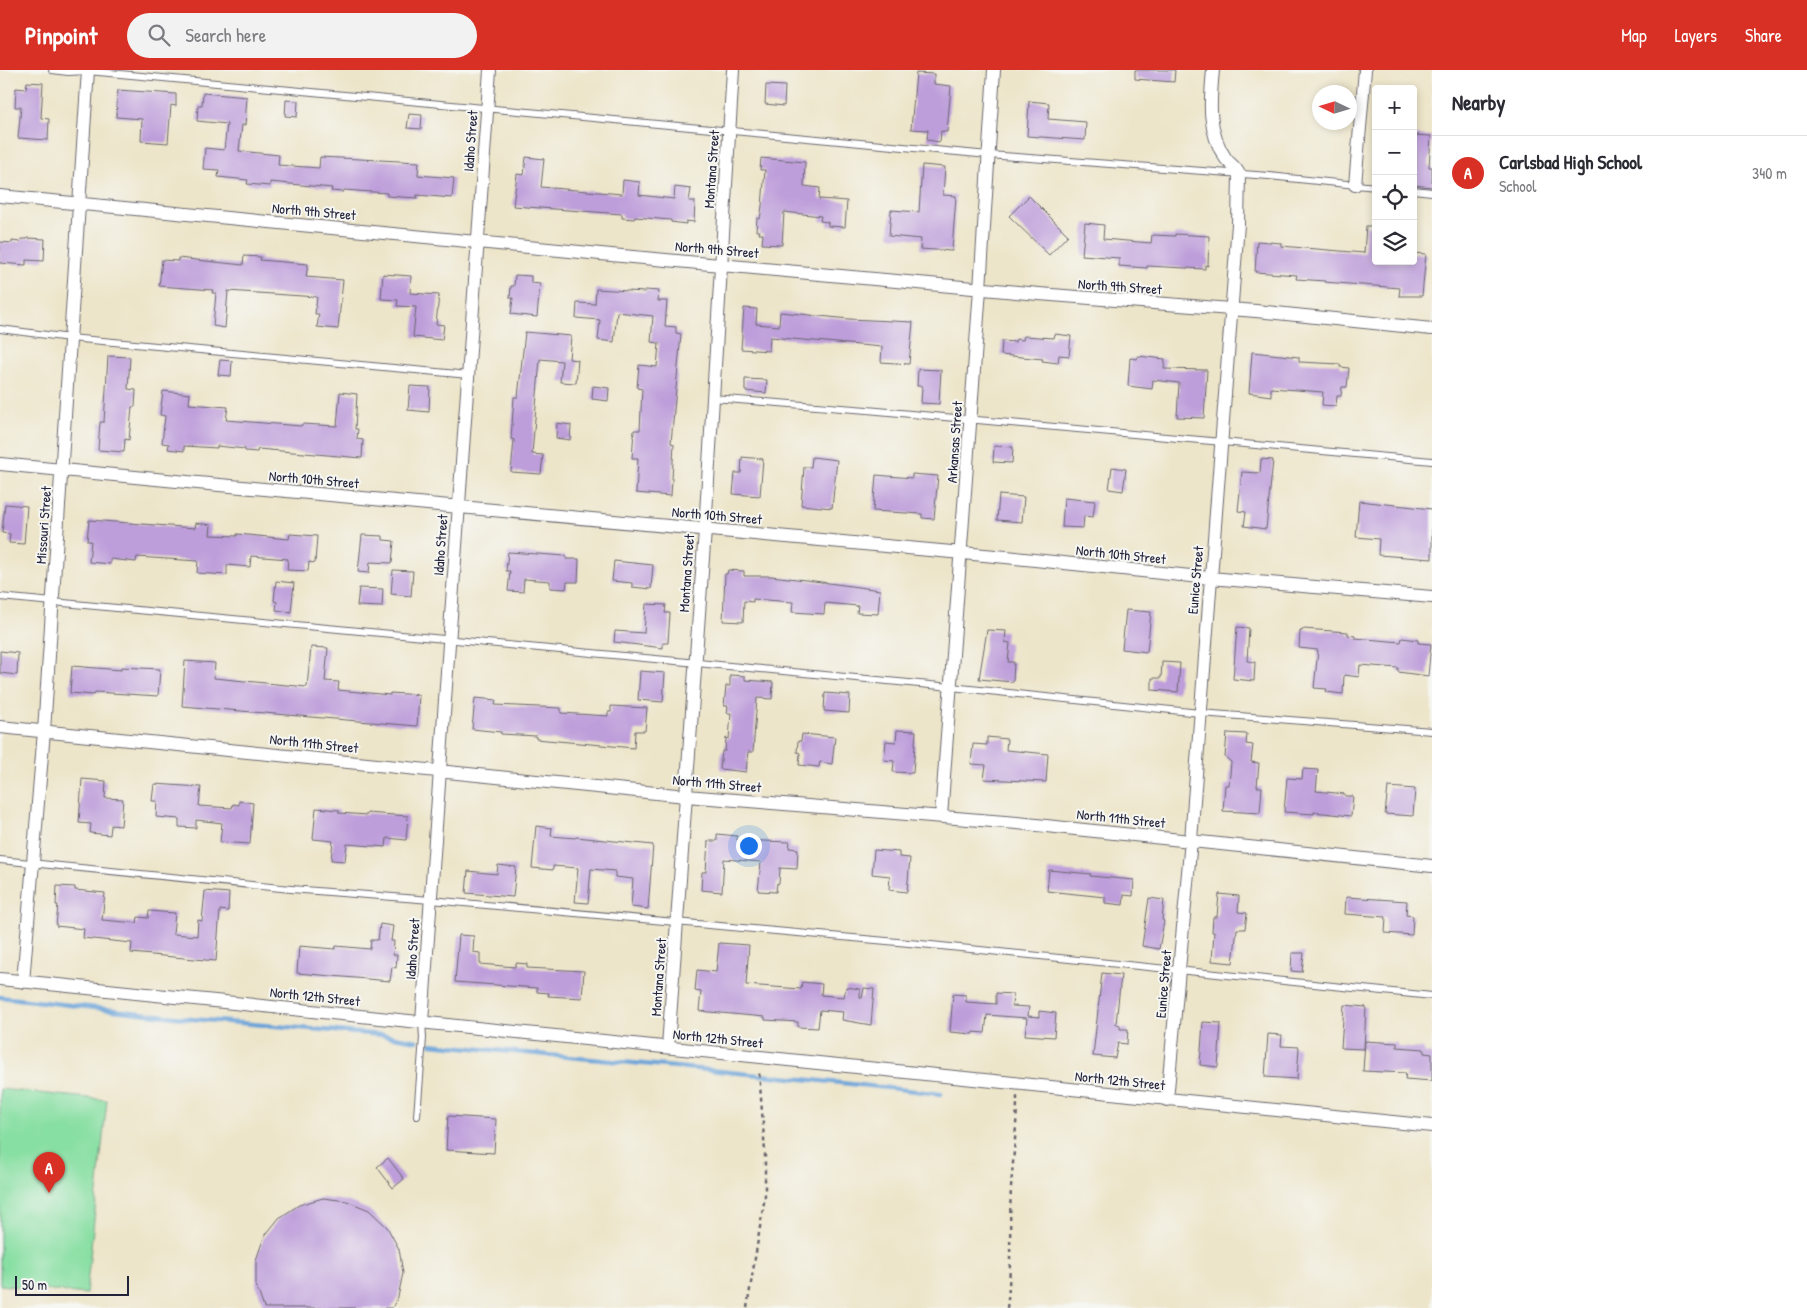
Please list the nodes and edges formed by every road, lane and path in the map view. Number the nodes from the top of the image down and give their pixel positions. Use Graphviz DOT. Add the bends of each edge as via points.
graph roads {
  1 [pos="52,70"];
  2 [pos="88,70"];
  3 [pos="490,70"];
  4 [pos="733,70"];
  5 [pos="994,70"];
  6 [pos="1213,70"];
  7 [pos="1365,70"];
  8 [pos="487,107"];
  9 [pos="728,131"];
  10 [pos="989,155"];
  11 [pos="1239,174"];
  12 [pos="1355,184"];
  13 [pos="1372,186"];
  14 [pos="1417,190"];
  15 [pos="1432,192"];
  16 [pos="0,196"];
  17 [pos="80,203"];
  18 [pos="478,241"];
  19 [pos="720,265"];
  20 [pos="980,289"];
  21 [pos="1232,309"];
  22 [pos="0,328"];
  23 [pos="1432,329"];
  24 [pos="70,338"];
  25 [pos="469,375"];
  26 [pos="712,398"];
  27 [pos="971,419"];
  28 [pos="1222,442"];
  29 [pos="1432,461"];
  30 [pos="0,464"];
  31 [pos="61,470"];
  32 [pos="458,507"];
  33 [pos="705,530"];
  34 [pos="961,552"];
  35 [pos="1210,578"];
  36 [pos="0,597"];
  37 [pos="1432,597"];
  38 [pos="53,602"];
  39 [pos="449,639"];
  40 [pos="694,663"];
  41 [pos="951,687"];
  42 [pos="1200,713"];
  43 [pos="0,727"];
  44 [pos="44,731"];
  45 [pos="1432,731"];
  46 [pos="440,771"];
  47 [pos="686,796"];
  48 [pos="941,817"];
  49 [pos="1191,840"];
  50 [pos="0,860"];
  51 [pos="33,863"];
  52 [pos="1432,866"];
  53 [pos="431,900"];
  54 [pos="677,922"];
  55 [pos="1179,971"];
  56 [pos="0,979"];
  57 [pos="23,982"];
  58 [pos="1432,996"];
  59 [pos="422,1022"];
  60 [pos="668,1048"];
  61 [pos="758,1057"];
  62 [pos="1017,1085"];
  63 [pos="1167,1100"];
  64 [pos="417,1116"];
  65 [pos="1432,1126"];
  66 [pos="747,1308"];
  67 [pos="1007,1308"];
  1 -- 2 [label="lane"];
  2 -- 8 [label="lane"];
  2 -- 17 [label="street, Missouri Street"];
  3 -- 8 [label="street, Idaho Street"];
  4 -- 9 [label="street, Montana Street"];
  5 -- 10 [label="street, Arkansas Street"];
  6 -- 11 [label="street" via="1212,128 1226,159"];
  7 -- 12 [label="street"];
  8 -- 9 [label="lane"];
  8 -- 18 [label="street, Idaho Street"];
  9 -- 10 [label="lane"];
  9 -- 19 [label="street, Montana Street"];
  10 -- 11 [label="lane"];
  10 -- 20 [label="street, Arkansas Street"];
  11 -- 12 [label="lane"];
  11 -- 21 [label="street, Eunice Street"];
  12 -- 13 [label="lane"];
  14 -- 15 [label="lane"];
  16 -- 17 [label="street, North 9th Street"];
  17 -- 18 [label="street, North 9th Street"];
  17 -- 24 [label="street, Missouri Street"];
  18 -- 19 [label="street, North 9th Street"];
  18 -- 25 [label="street, Idaho Street"];
  19 -- 20 [label="street, North 9th Street"];
  19 -- 26 [label="street, Montana Street"];
  20 -- 21 [label="street, North 9th Street"];
  20 -- 27 [label="street, Arkansas Street"];
  21 -- 23 [label="street, North 9th Street"];
  21 -- 28 [label="street, Eunice Street"];
  22 -- 24 [label="lane"];
  24 -- 25 [label="lane"];
  24 -- 31 [label="street, Missouri Street"];
  25 -- 32 [label="street, Idaho Street"];
  26 -- 27 [label="lane"];
  26 -- 33 [label="street, Montana Street"];
  27 -- 28 [label="lane"];
  27 -- 34 [label="street, Arkansas Street"];
  28 -- 29 [label="lane"];
  28 -- 35 [label="street, Eunice Street"];
  30 -- 31 [label="street, North 10th Street"];
  31 -- 32 [label="street, North 10th Street"];
  31 -- 38 [label="street, Missouri Street"];
  32 -- 33 [label="street, North 10th Street"];
  32 -- 39 [label="street, Idaho Street"];
  33 -- 34 [label="street, North 10th Street"];
  33 -- 40 [label="street, Montana Street"];
  34 -- 35 [label="street, North 10th Street"];
  34 -- 41 [label="street, Arkansas Street"];
  35 -- 37 [label="street, North 10th Street"];
  35 -- 42 [label="street, Eunice Street"];
  36 -- 38 [label="lane"];
  38 -- 39 [label="lane"];
  38 -- 44 [label="street, Missouri Street"];
  39 -- 40 [label="lane"];
  39 -- 46 [label="street, Idaho Street"];
  40 -- 41 [label="lane"];
  40 -- 47 [label="street, Montana Street"];
  41 -- 42 [label="lane"];
  41 -- 48 [label="street, Arkansas Street"];
  42 -- 45 [label="lane"];
  42 -- 49 [label="street, Eunice Street"];
  43 -- 44 [label="street, North 11th Street"];
  44 -- 46 [label="street, North 11th Street"];
  44 -- 51 [label="street, Missouri Street"];
  46 -- 47 [label="street, North 11th Street"];
  46 -- 53 [label="street, Idaho Street"];
  47 -- 48 [label="street, North 11th Street"];
  47 -- 54 [label="street, Montana Street"];
  48 -- 49 [label="street, North 11th Street"];
  49 -- 52 [label="street, North 11th Street"];
  49 -- 55 [label="street, Eunice Street"];
  50 -- 51 [label="lane"];
  51 -- 53 [label="lane"];
  51 -- 57 [label="street, Missouri Street"];
  53 -- 54 [label="lane"];
  53 -- 59 [label="street, Idaho Street"];
  54 -- 55 [label="lane"];
  54 -- 60 [label="street, Montana Street"];
  55 -- 58 [label="lane"];
  55 -- 63 [label="street, Eunice Street"];
  56 -- 57 [label="street, North 12th Street"];
  57 -- 59 [label="street, North 12th Street"];
  59 -- 60 [label="street, North 12th Street"];
  59 -- 64 [label="lane"];
  60 -- 61 [label="street, North 12th Street"];
  61 -- 62 [label="street, North 12th Street"];
  61 -- 66 [label="path" via="765,1196"];
  62 -- 63 [label="street, North 12th Street"];
  62 -- 67 [label="path"];
  63 -- 65 [label="street, North 12th Street"];
}
